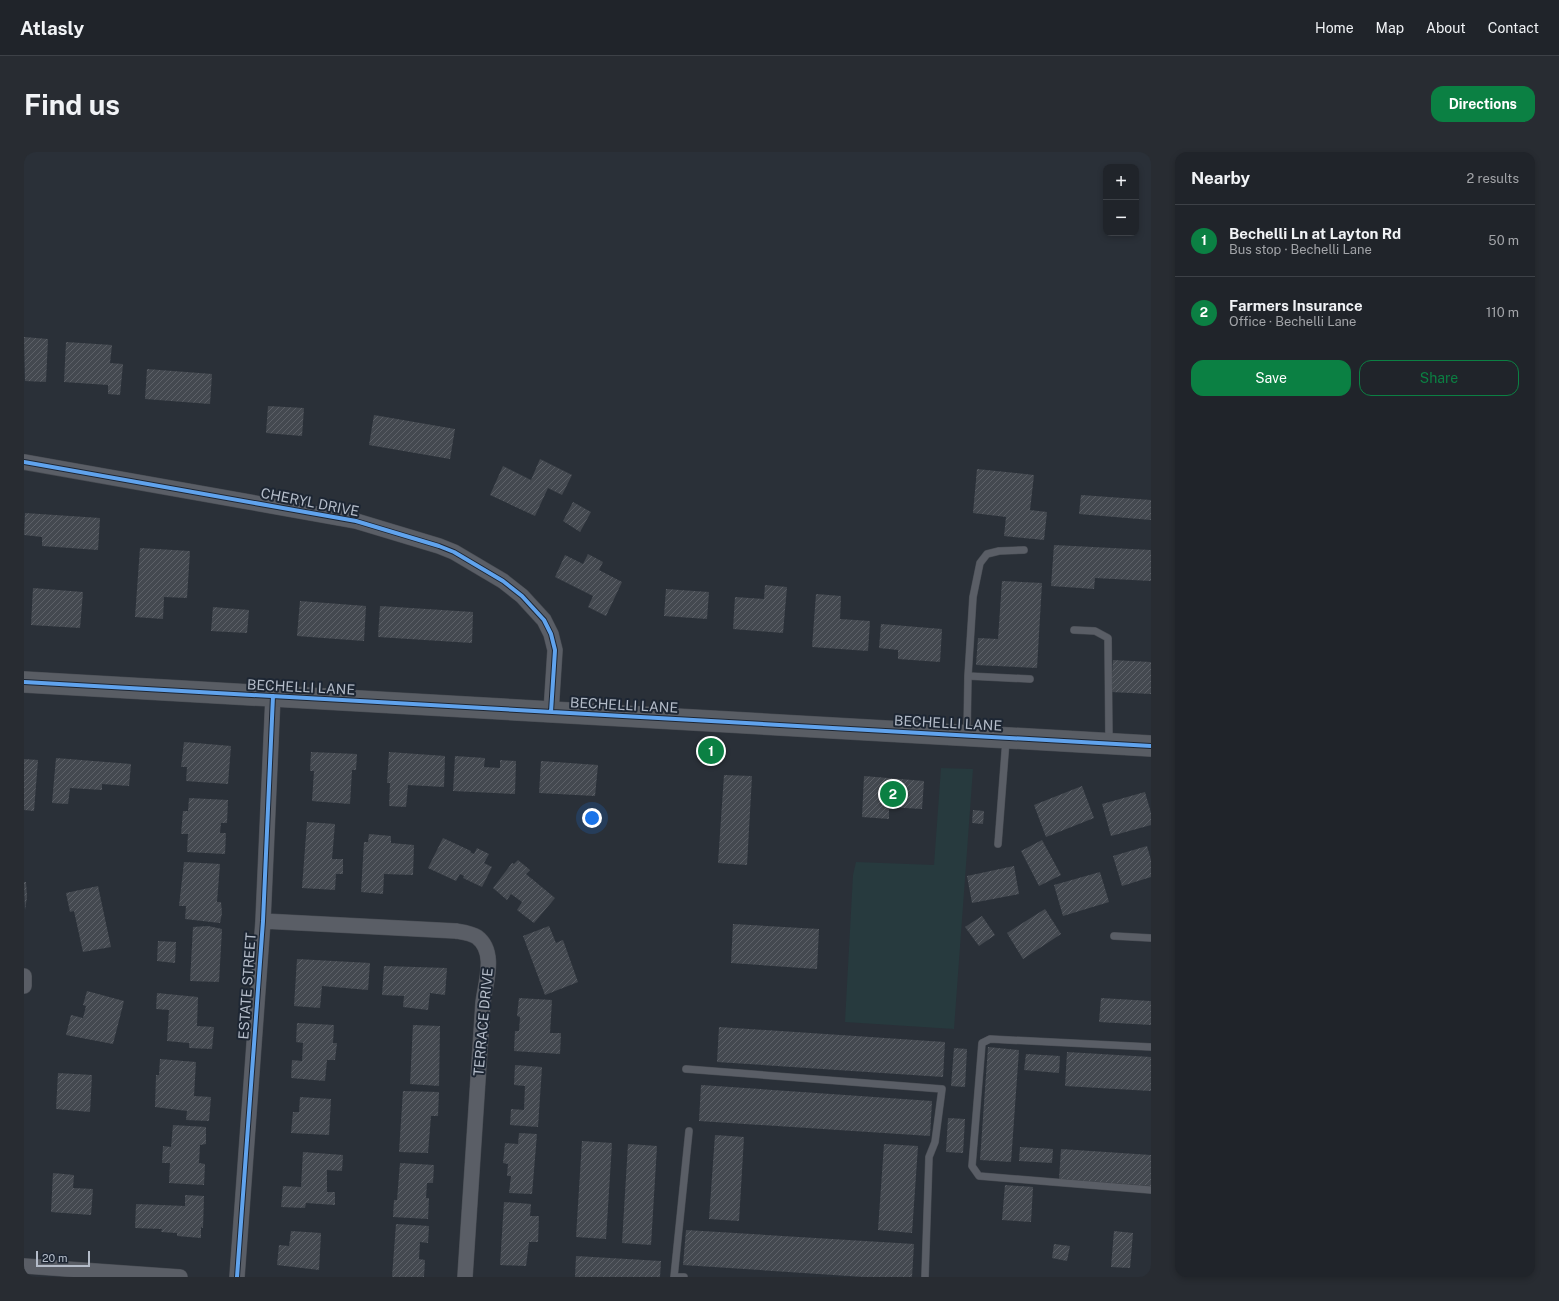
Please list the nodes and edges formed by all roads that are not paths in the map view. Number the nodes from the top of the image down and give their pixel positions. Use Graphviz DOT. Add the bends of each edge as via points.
graph roads {
  1 [pos="24,462"];
  2 [pos="1024,550"];
  3 [pos="1074,630"];
  4 [pos="968,676"];
  5 [pos="1030,679"];
  6 [pos="24,682"];
  7 [pos="273,696"];
  8 [pos="551,712"];
  9 [pos="967,736"];
  10 [pos="1006,738"];
  11 [pos="1109,744"];
  12 [pos="1151,746"];
  13 [pos="998,844"];
  14 [pos="263,921"];
  15 [pos="1114,936"];
  16 [pos="1151,938"];
  17 [pos="1151,1047"];
  18 [pos="686,1069"];
  19 [pos="689,1131"];
  20 [pos="1151,1190"];
  21 [pos="24,1266"];
  22 [pos="180,1277"];
  23 [pos="237,1277"];
  24 [pos="465,1277"];
  25 [pos="684,1277"];
  26 [pos="925,1277"];
  1 -- 8 [label="street, CHERYL DRIVE" via="356,521 454,552 503,581 522,596 544,620 555,650"];
  2 -- 4 [label="lane" via="987,554 980,563 973,597"];
  3 -- 11 [label="lane" via="1095,631 1108,638"];
  4 -- 5 [label="lane"];
  4 -- 9 [label="lane"];
  6 -- 7 [label="main road, BECHELLI LANE"];
  7 -- 8 [label="main road, BECHELLI LANE"];
  7 -- 14 [label="street, ESTATE STREET"];
  8 -- 9 [label="main road, BECHELLI LANE"];
  9 -- 10 [label="main road, BECHELLI LANE"];
  10 -- 11 [label="main road, BECHELLI LANE"];
  10 -- 13 [label="lane"];
  11 -- 12 [label="main road, BECHELLI LANE"];
  14 -- 23 [label="street, ESTATE STREET"];
  14 -- 24 [label="street, TERRACE DRIVE" via="456,931 478,937 485,948 489,960 483,1003"];
  15 -- 16 [label="lane"];
  17 -- 20 [label="lane" via="990,1040 982,1043 972,1166 979,1176"];
  18 -- 26 [label="lane" via="942,1089 935,1142 929,1157"];
  19 -- 25 [label="lane" via="674,1277"];
  21 -- 22 [label="street"];
}
